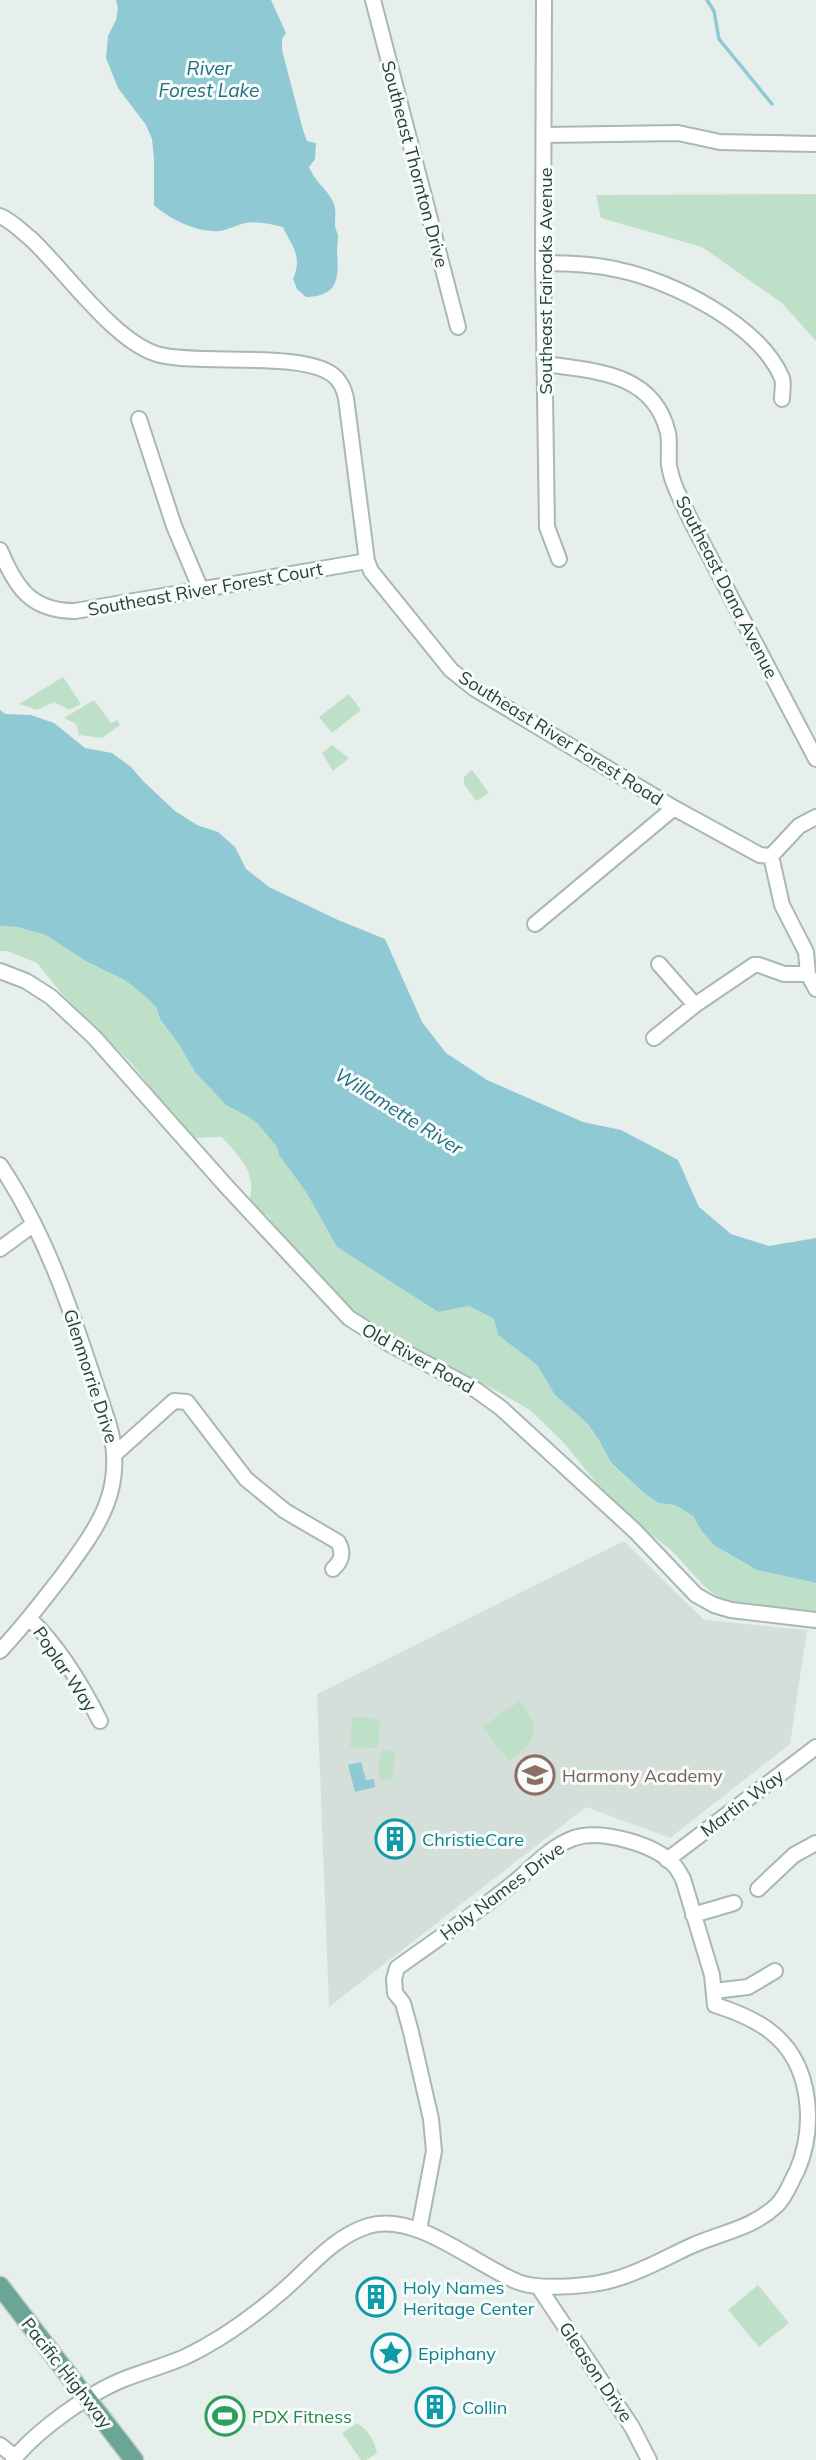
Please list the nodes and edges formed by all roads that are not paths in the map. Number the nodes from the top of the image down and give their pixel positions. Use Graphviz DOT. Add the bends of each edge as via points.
graph roads {
  1 [pos="373,0"];
  2 [pos="544,0"];
  3 [pos="545,135"];
  4 [pos="816,144"];
  5 [pos="0,216"];
  6 [pos="543,263"];
  7 [pos="458,327"];
  8 [pos="545,364"];
  9 [pos="782,399"];
  10 [pos="139,419"];
  11 [pos="0,550"];
  12 [pos="559,559"];
  13 [pos="367,561"];
  14 [pos="201,590"];
  15 [pos="816,759"];
  16 [pos="674,808"];
  17 [pos="816,817"];
  18 [pos="771,856"];
  19 [pos="536,924"];
  20 [pos="659,964"];
  21 [pos="0,971"];
  22 [pos="808,974"];
  23 [pos="816,989"];
  24 [pos="695,1005"];
  25 [pos="654,1038"];
  26 [pos="0,1165"];
  27 [pos="34,1224"];
  28 [pos="0,1250"];
  29 [pos="116,1453"];
  30 [pos="333,1569"];
  31 [pos="30,1619"];
  32 [pos="816,1620"];
  33 [pos="0,1651"];
  34 [pos="100,1721"];
  35 [pos="816,1747"];
  36 [pos="816,1843"];
  37 [pos="667,1860"];
  38 [pos="758,1889"];
  39 [pos="734,1903"];
  40 [pos="693,1915"];
  41 [pos="775,1971"];
  42 [pos="714,1991"];
  43 [pos="810,2158"];
  44 [pos="419,2230"];
  45 [pos="0,2286"];
  46 [pos="538,2286"];
  47 [pos="88,2400"];
  48 [pos="0,2445"];
  49 [pos="14,2459"];
  50 [pos="134,2460"];
  51 [pos="649,2460"];
  1 -- 7 [label="street, Southeast Thornton Drive"];
  2 -- 3 [label="street, Southeast Fairoaks Avenue"];
  3 -- 4 [label="street" via="678,133 720,142"];
  3 -- 6 [label="street, Southeast Fairoaks Avenue"];
  5 -- 13 [label="street, Southeast River Forest Road" via="49,256 120,331 157,354 290,363 320,369 338,379 346,398"];
  6 -- 8 [label="street, Southeast Fairoaks Avenue"];
  6 -- 9 [label="street" via="621,270 674,288 710,307 768,357 783,379"];
  8 -- 12 [label="street, Southeast Fairoaks Avenue" via="547,527"];
  8 -- 15 [label="street, Southeast Dana Avenue" via="622,379 636,385 657,405 669,439 673,482"];
  10 -- 14 [label="street" via="174,526"];
  11 -- 14 [label="street, Southeast River Forest Court" via="19,587 43,607 58,611"];
  13 -- 14 [label="street, Southeast River Forest Court"];
  13 -- 16 [label="street, Southeast River Forest Road" via="451,670 505,708"];
  16 -- 18 [label="street, Southeast River Forest Road" via="743,848"];
  16 -- 19 [label="street"];
  17 -- 18 [label="street" via="799,826"];
  18 -- 22 [label="street" via="782,905 806,952"];
  20 -- 24 [label="street"];
  21 -- 32 [label="street, Old River Road" via="51,997 94,1037 349,1318 502,1408 635,1531 696,1595 731,1610"];
  22 -- 23 [label="street"];
  22 -- 24 [label="street" via="784,974 754,965"];
  24 -- 25 [label="street"];
  26 -- 27 [label="street, Glenmorrie Drive"];
  27 -- 28 [label="street"];
  27 -- 29 [label="street, Glenmorrie Drive" via="64,1292"];
  29 -- 30 [label="street" via="174,1401 187,1402 246,1479 285,1511 338,1542 342,1557"];
  29 -- 31 [label="street, Glenmorrie Drive" via="104,1514"];
  31 -- 33 [label="street, Glenmorrie Drive"];
  31 -- 34 [label="street, Poplar Way" via="50,1641"];
  35 -- 37 [label="street, Martin Way"];
  36 -- 38 [label="street" via="787,1860"];
  37 -- 40 [label="street, Holy Names Drive" via="683,1879"];
  37 -- 44 [label="street, Holy Names Drive" via="659,1853 607,1836 562,1843 397,1968 395,1993 403,2003 411,2032 434,2151"];
  39 -- 40 [label="street"];
  40 -- 42 [label="street, Holy Names Drive"];
  41 -- 42 [label="street" via="748,1987"];
  42 -- 43 [label="street" via="715,2005 771,2032 788,2050 806,2082"];
  43 -- 46 [label="street" via="787,2193 761,2219 742,2229 709,2238 617,2279"];
  44 -- 46 [label="street" via="519,2282"];
  44 -- 47 [label="street" via="387,2223 356,2230 325,2250 233,2329 189,2355 127,2378"];
  45 -- 47 [label="main road, Pacific Highway"];
  46 -- 51 [label="street, Gleason Drive"];
  47 -- 49 [label="street" via="50,2424"];
  47 -- 50 [label="main road, Pacific Highway"];
  48 -- 49 [label="street"];
}
